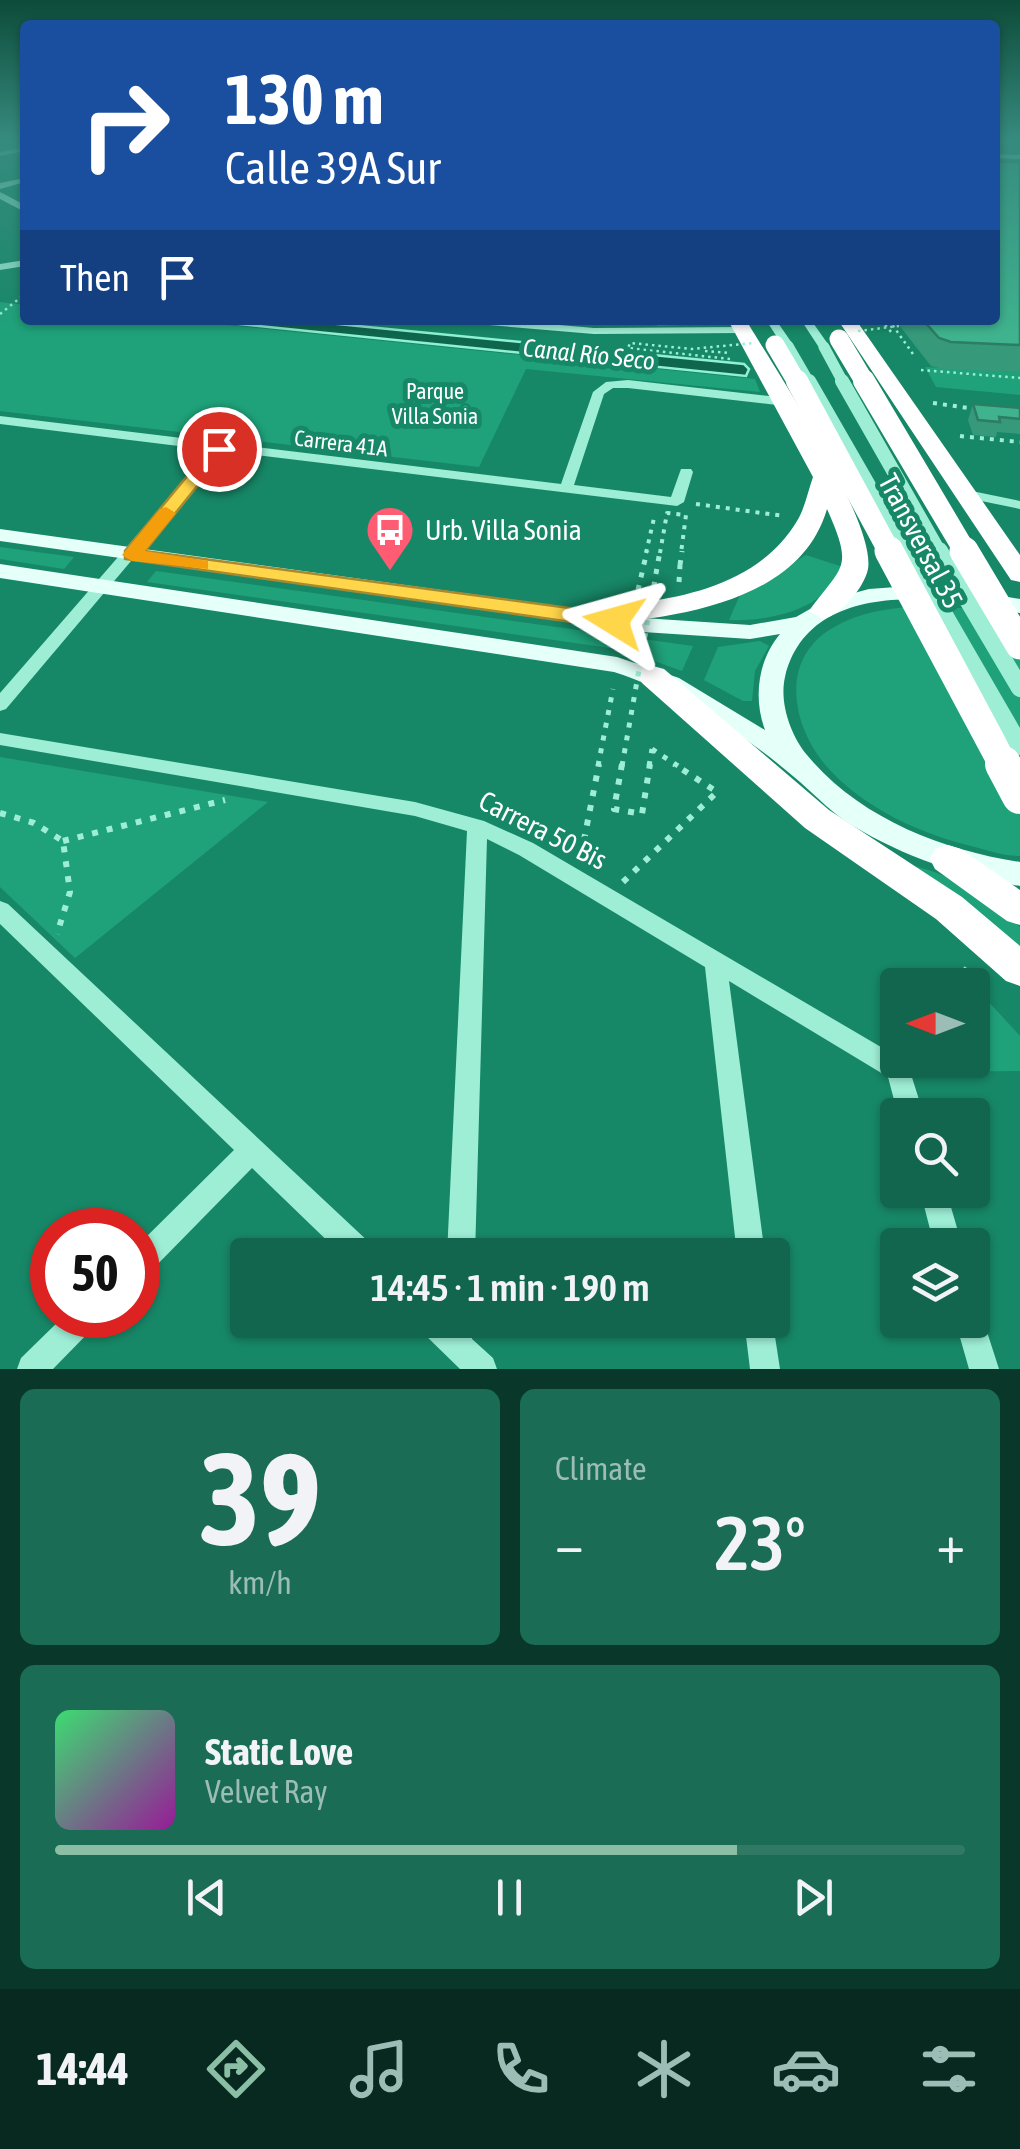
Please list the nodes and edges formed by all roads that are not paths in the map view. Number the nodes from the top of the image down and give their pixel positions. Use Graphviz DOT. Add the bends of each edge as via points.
graph roads {
  1 [pos="592,326"];
  2 [pos="839,331"];
  3 [pos="762,332"];
  4 [pos="786,402"];
  5 [pos="0,420"];
  6 [pos="219,449"];
  7 [pos="686,472"];
  8 [pos="824,478"];
  9 [pos="566,489"];
  10 [pos="962,493"];
  11 [pos="1020,504"];
  12 [pos="0,534"];
  13 [pos="132,555"];
  14 [pos="0,570"];
  15 [pos="1020,574"];
  16 [pos="104,587"];
  17 [pos="1020,606"];
  18 [pos="814,616"];
  19 [pos="584,617"];
  20 [pos="1020,645"];
  21 [pos="653,676"];
  22 [pos="1020,688"];
  23 [pos="0,704"];
  24 [pos="0,739"];
  25 [pos="1020,746"];
  26 [pos="809,775"];
  27 [pos="1020,796"];
  28 [pos="477,826"];
  29 [pos="948,859"];
  30 [pos="1020,874"];
  31 [pos="0,910"];
  32 [pos="1020,910"];
  33 [pos="714,959"];
  34 [pos="1020,969"];
  35 [pos="906,1098"];
  36 [pos="252,1150"];
  37 [pos="344,1238"];
  38 [pos="461,1238"];
  39 [pos="749,1238"];
  40 [pos="160,1242"];
  41 [pos="63,1338"];
  42 [pos="461,1338"];
  43 [pos="761,1338"];
  44 [pos="975,1338"];
  45 [pos="32,1369"];
  46 [pos="482,1369"];
  47 [pos="765,1369"];
  48 [pos="984,1369"];
  1 -- 3 [label="street"];
  2 -- 10 [label="highway"];
  2 -- 20 [label="highway, Transversal 35, bridge"];
  2 -- 22 [label="street, bridge" via="873,439"];
  3 -- 4 [label="highway"];
  3 -- 25 [label="street, bridge"];
  3 -- 27 [label="highway, Transversal 35, bridge" via="817,416"];
  4 -- 8 [label="highway"];
  4 -- 9 [label="street" via="610,385 599,392"];
  5 -- 6 [label="street, Carrera 41A"];
  6 -- 9 [label="street, Carrera 41A"];
  6 -- 13 [label="street"];
  7 -- 9 [label="street, Carrera 41A" via="677,502"];
  8 -- 18 [label="highway" via="856,559 848,582"];
  8 -- 19 [label="highway" via="817,511 797,542 758,576 702,600"];
  10 -- 11 [label="street"];
  10 -- 15 [label="highway"];
  12 -- 13 [label="main road"];
  13 -- 16 [label="street"];
  13 -- 19 [label="main road"];
  14 -- 16 [label="main road"];
  16 -- 21 [label="main road" via="584,658"];
  16 -- 23 [label="street"];
  17 -- 18 [label="main road" via="942,591 898,591"];
  18 -- 19 [label="main road" via="750,632"];
  18 -- 26 [label="main road" via="787,640 770,688 774,716"];
  21 -- 26 [label="main road" via="707,703"];
  21 -- 34 [label="highway" via="817,818 949,908"];
  24 -- 28 [label="street, Carrera 50 Bis"];
  26 -- 29 [label="main road" via="893,836"];
  28 -- 33 [label="street, Carrera 50 Bis"];
  28 -- 38 [label="street"];
  29 -- 30 [label="main road"];
  29 -- 32 [label="highway"];
  31 -- 36 [label="street"];
  33 -- 35 [label="street, Carrera 50 Bis" via="898,1070"];
  33 -- 39 [label="street"];
  36 -- 37 [label="street"];
  36 -- 40 [label="street"];
  41 -- 45 [label="street"];
  42 -- 46 [label="street"];
  43 -- 47 [label="street"];
  44 -- 48 [label="street"];
}
